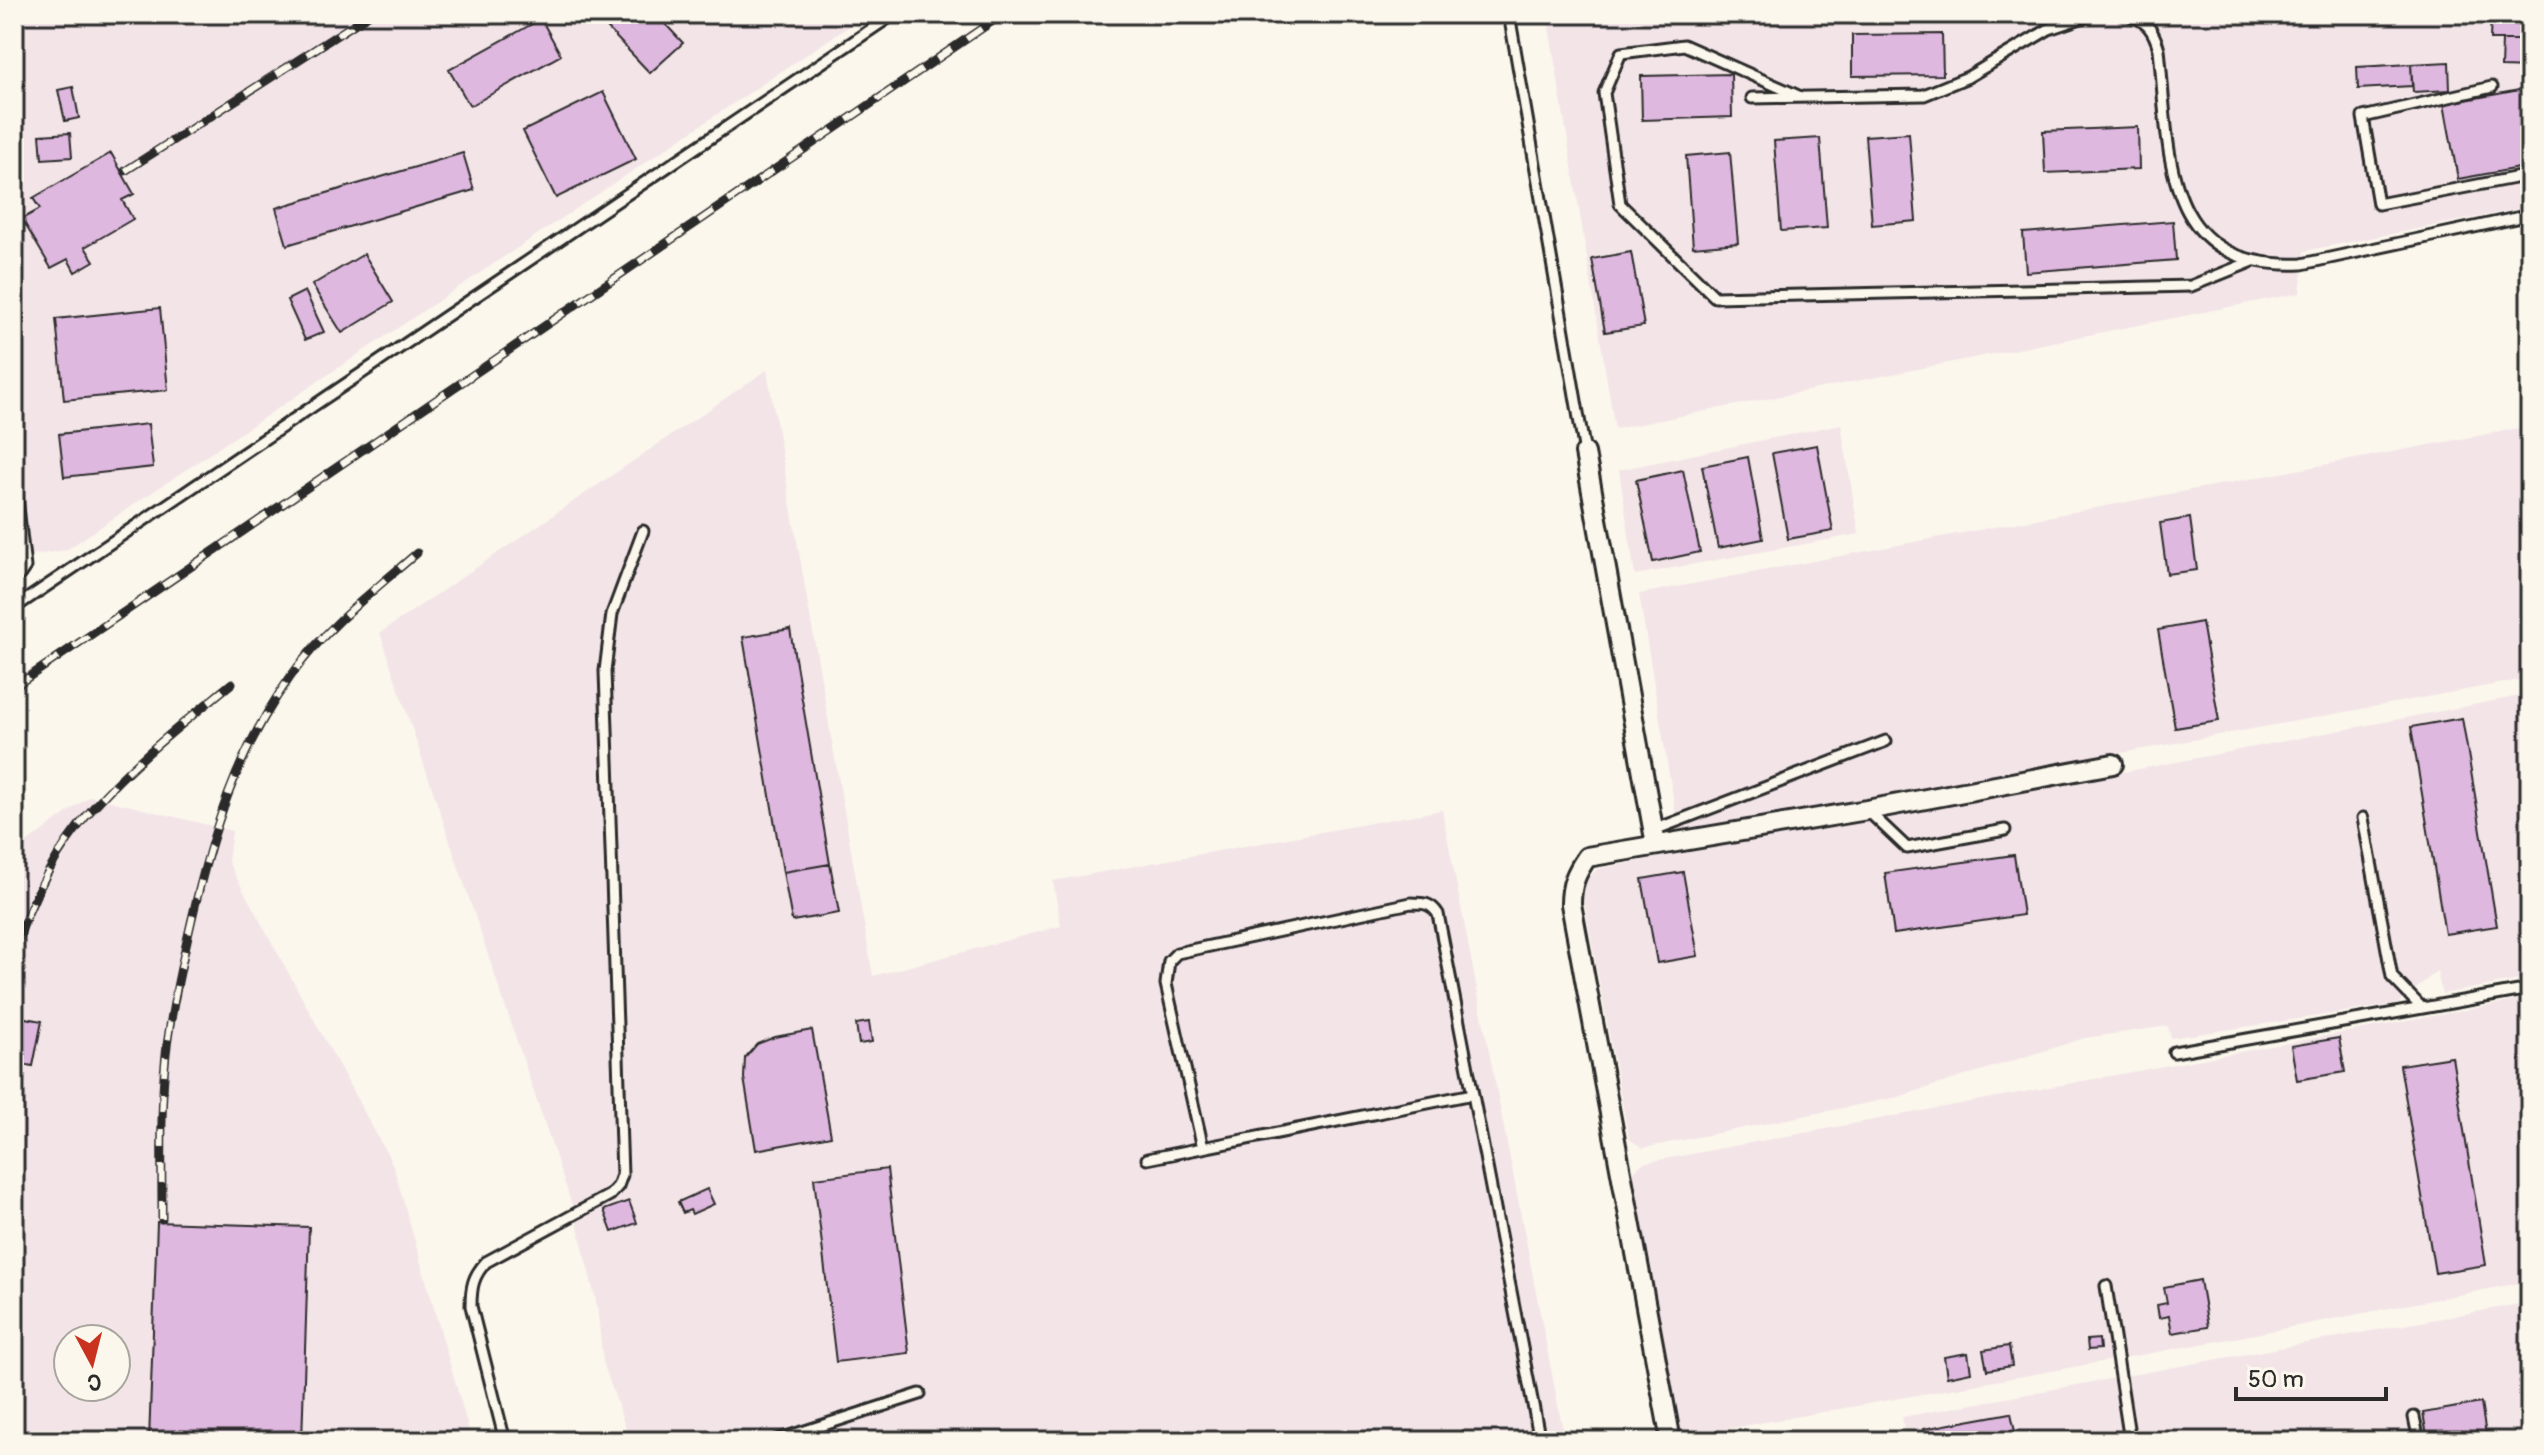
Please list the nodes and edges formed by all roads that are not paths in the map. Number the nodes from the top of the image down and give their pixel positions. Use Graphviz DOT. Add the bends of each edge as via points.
graph roads {
  1 [pos="894,14"];
  2 [pos="1509,14"];
  3 [pos="2093,14"];
  4 [pos="2127,14"];
  5 [pos="2492,87"];
  6 [pos="1801,97"];
  7 [pos="1752,98"];
  8 [pos="2530,175"];
  9 [pos="2530,215"];
  10 [pos="2253,261"];
  11 [pos="1585,453"];
  12 [pos="14,473"];
  13 [pos="643,531"];
  14 [pos="14,577"];
  15 [pos="14,608"];
  16 [pos="1886,741"];
  17 [pos="2113,764"];
  18 [pos="1867,810"];
  19 [pos="2363,818"];
  20 [pos="2005,830"];
  21 [pos="1655,837"];
  22 [pos="2530,989"];
  23 [pos="2422,1008"];
  24 [pos="2174,1052"];
  25 [pos="1473,1094"];
  26 [pos="1203,1148"];
  27 [pos="1147,1159"];
  28 [pos="2106,1286"];
  29 [pos="920,1394"];
  30 [pos="2414,1417"];
  31 [pos="505,1441"];
  32 [pos="774,1441"];
  33 [pos="1540,1441"];
  34 [pos="1671,1441"];
  35 [pos="2130,1441"];
  36 [pos="2419,1441"];
  1 -- 15 [label="lane"];
  2 -- 11 [label="lane"];
  3 -- 6 [label="lane" via="2049,29 1968,77 1924,95"];
  4 -- 10 [label="lane" via="2154,31 2171,168 2190,218 2226,252"];
  5 -- 8 [label="lane" via="2363,117 2378,204"];
  6 -- 7 [label="lane"];
  6 -- 10 [label="lane" via="1684,45 1621,53 1604,93 1620,204 1715,297 2191,286"];
  9 -- 10 [label="lane" via="2302,264"];
  11 -- 21 [label="street"];
  12 -- 14 [label="lane" via="25,567"];
  13 -- 31 [label="lane" via="612,614 605,671 622,1175 610,1195 486,1262 476,1273 471,1306"];
  16 -- 21 [label="lane"];
  17 -- 18 [label="street"];
  18 -- 20 [label="lane" via="1907,848"];
  18 -- 21 [label="street"];
  19 -- 23 [label="lane" via="2392,977"];
  21 -- 34 [label="street" via="1587,857 1571,886 1571,904"];
  22 -- 23 [label="lane"];
  23 -- 24 [label="lane"];
  25 -- 26 [label="lane"];
  25 -- 26 [label="lane" via="1438,914 1433,906 1411,903 1177,953 1169,961 1166,984"];
  25 -- 33 [label="lane"];
  26 -- 27 [label="lane"];
  28 -- 35 [label="lane"];
  29 -- 32 [label="lane"];
  30 -- 36 [label="lane"];
}
